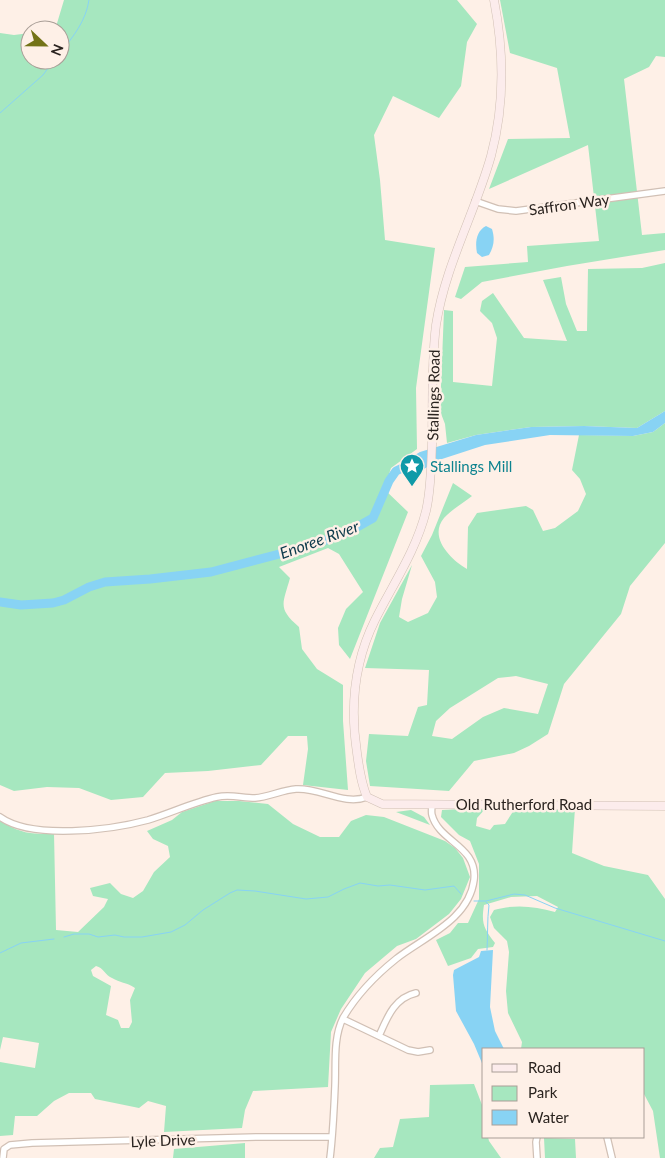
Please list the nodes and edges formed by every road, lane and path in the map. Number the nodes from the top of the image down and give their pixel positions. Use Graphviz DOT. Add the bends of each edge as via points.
graph roads {
  1 [pos="494,0"];
  2 [pos="665,191"];
  3 [pos="475,202"];
  4 [pos="367,797"];
  5 [pos="432,804"];
  6 [pos="665,806"];
  7 [pos="0,817"];
  8 [pos="416,993"];
  9 [pos="343,1019"];
  10 [pos="379,1036"];
  11 [pos="430,1050"];
  12 [pos="332,1137"];
  13 [pos="537,1138"];
  14 [pos="607,1138"];
  15 [pos="3,1158"];
  16 [pos="330,1158"];
  17 [pos="537,1158"];
  18 [pos="612,1158"];
  1 -- 3 [label="street, Stallings Road" via="502,53 500,105 490,157"];
  2 -- 3 [label="street, Saffron Way" via="516,211"];
  3 -- 4 [label="street, Stallings Road" via="449,269 440,303 434,348 431,475 426,510 403,568 369,633 357,670 355,738"];
  4 -- 5 [label="street, Old Rutherford Road" via="382,804"];
  4 -- 7 [label="street" via="360,800 296,789 255,798 218,797 131,824 85,829 29,829"];
  5 -- 6 [label="street, Old Rutherford Road"];
  5 -- 9 [label="street" via="432,815 438,826 470,859 474,874 470,892 460,910 446,924 374,979"];
  8 -- 10 [label="street" via="396,1005"];
  9 -- 10 [label="street"];
  9 -- 12 [label="street" via="336,1042"];
  10 -- 11 [label="street" via="408,1050"];
  12 -- 15 [label="street, Lyle Drive" via="23,1144 6,1147"];
  12 -- 16 [label="street"];
  13 -- 17 [label="street"];
  14 -- 18 [label="street"];
}
